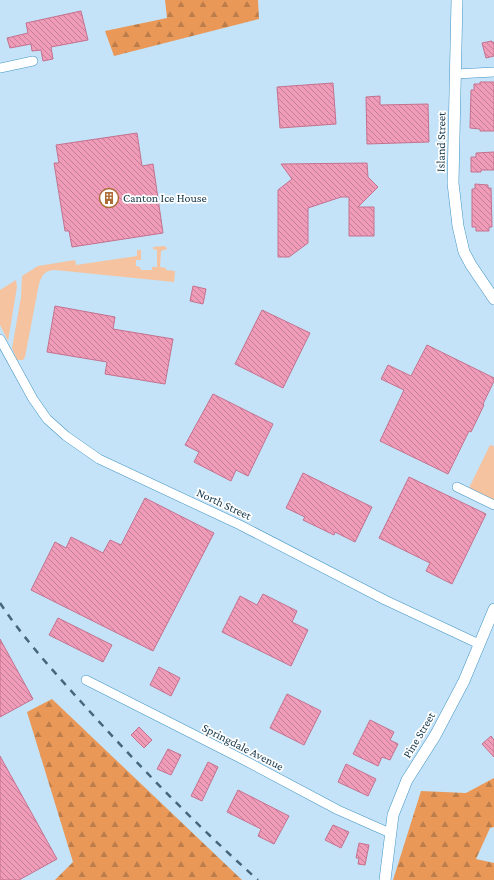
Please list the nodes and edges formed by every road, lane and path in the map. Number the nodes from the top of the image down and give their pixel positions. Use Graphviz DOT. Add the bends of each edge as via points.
graph roads {
  1 [pos="457,0"];
  2 [pos="33,61"];
  3 [pos="0,68"];
  4 [pos="494,72"];
  5 [pos="456,74"];
  6 [pos="482,279"];
  7 [pos="494,284"];
  8 [pos="494,299"];
  9 [pos="0,339"];
  10 [pos="457,487"];
  11 [pos="494,506"];
  12 [pos="494,609"];
  13 [pos="479,644"];
  14 [pos="86,680"];
  15 [pos="390,833"];
  16 [pos="385,880"];
  1 -- 5 [label="street, Island Street"];
  2 -- 3 [label="street"];
  4 -- 5 [label="street"];
  5 -- 6 [label="street, Island Street" via="453,183 458,226 464,252"];
  6 -- 7 [label="street"];
  6 -- 8 [label="street"];
  9 -- 13 [label="street, North Street" via="47,419 99,459 240,525 385,600"];
  10 -- 11 [label="street"];
  12 -- 13 [label="street, Pine Street"];
  13 -- 15 [label="street, Pine Street" via="464,682 435,736 407,780 393,815"];
  14 -- 15 [label="street, Springdale Avenue" via="338,810"];
  15 -- 16 [label="street, Pine Street"];
}
